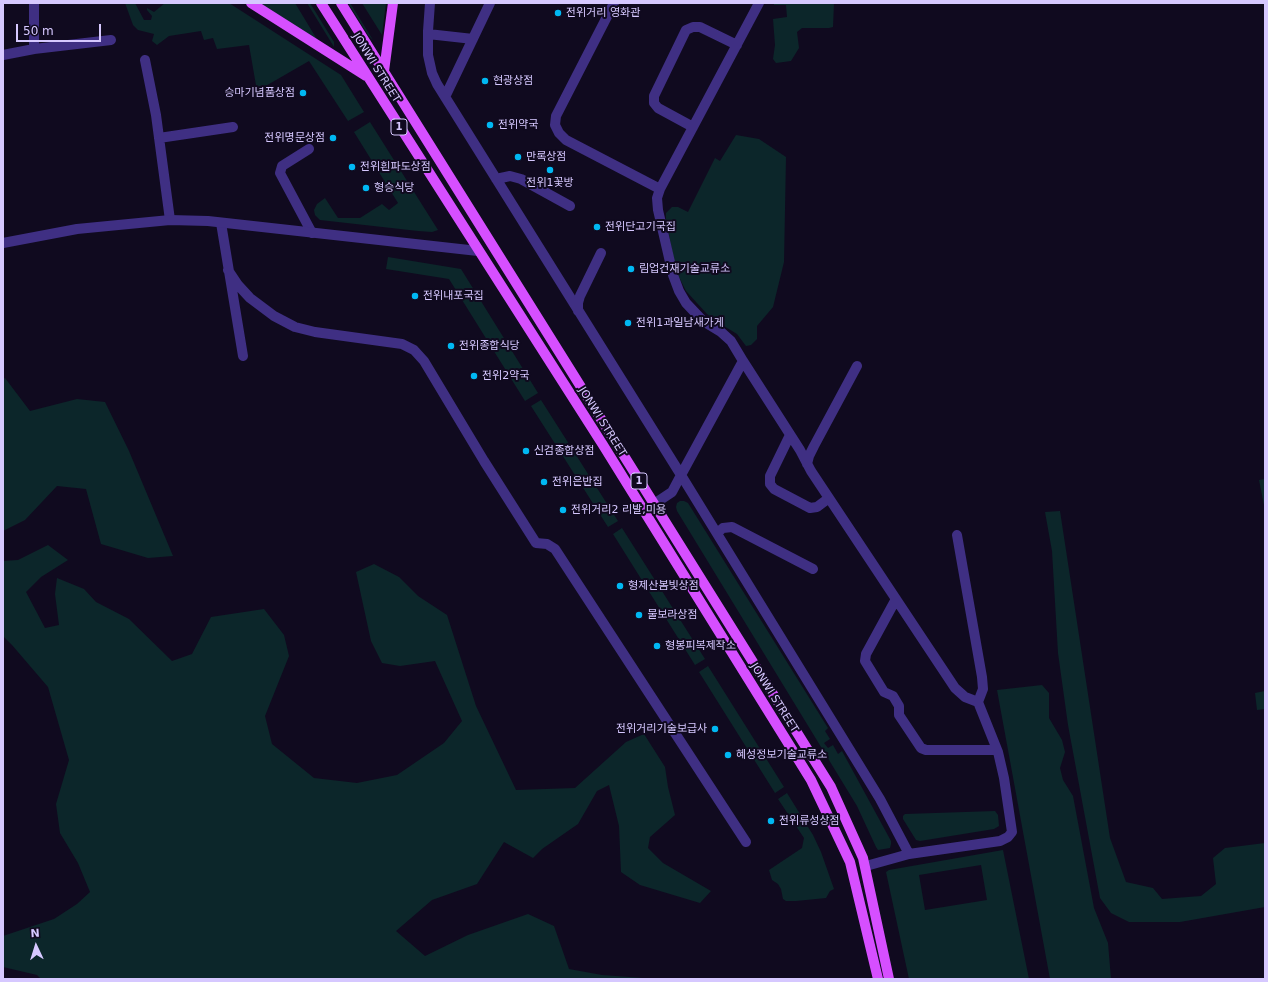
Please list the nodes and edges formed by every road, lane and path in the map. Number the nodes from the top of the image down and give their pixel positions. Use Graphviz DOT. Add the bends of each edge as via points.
graph roads {
  1 [pos="34,3"];
  2 [pos="252,3"];
  3 [pos="321,3"];
  4 [pos="341,3"];
  5 [pos="393,3"];
  6 [pos="430,3"];
  7 [pos="490,3"];
  8 [pos="614,3"];
  9 [pos="759,3"];
  10 [pos="428,34"];
  11 [pos="473,39"];
  12 [pos="111,40"];
  13 [pos="737,45"];
  14 [pos="34,49"];
  15 [pos="3,56"];
  16 [pos="145,60"];
  17 [pos="384,71"];
  18 [pos="367,77"];
  19 [pos="445,97"];
  20 [pos="233,127"];
  21 [pos="693,128"];
  22 [pos="159,138"];
  23 [pos="308,149"];
  24 [pos="496,179"];
  25 [pos="660,189"];
  26 [pos="570,206"];
  27 [pos="170,220"];
  28 [pos="221,223"];
  29 [pos="312,233"];
  30 [pos="3,243"];
  31 [pos="478,251"];
  32 [pos="601,253"];
  33 [pos="228,270"];
  34 [pos="578,311"];
  35 [pos="243,356"];
  36 [pos="743,361"];
  37 [pos="857,366"];
  38 [pos="790,435"];
  39 [pos="807,464"];
  40 [pos="681,476"];
  41 [pos="829,498"];
  42 [pos="654,504"];
  43 [pos="717,533"];
  44 [pos="957,535"];
  45 [pos="813,569"];
  46 [pos="896,599"];
  47 [pos="978,702"];
  48 [pos="997,750"];
  49 [pos="746,842"];
  50 [pos="909,854"];
  51 [pos="866,866"];
  52 [pos="878,979"];
  53 [pos="889,979"];
  1 -- 14 [label="street"];
  2 -- 18 [label="main road"];
  3 -- 18 [label="main road, JONWI STREET / 1"];
  4 -- 17 [label="main road, JONWI STREET / 1"];
  5 -- 17 [label="main road"];
  6 -- 10 [label="street"];
  7 -- 11 [label="street"];
  8 -- 25 [label="street" via="556,116 555,125 566,140"];
  9 -- 13 [label="street"];
  10 -- 11 [label="street"];
  10 -- 19 [label="street" via="428,55 432,73"];
  11 -- 19 [label="street"];
  12 -- 14 [label="street"];
  13 -- 21 [label="street"];
  13 -- 21 [label="street" via="700,27 686,30 654,96 654,103 658,108"];
  14 -- 15 [label="street"];
  16 -- 22 [label="street"];
  17 -- 42 [label="main road, JONWI STREET / 1"];
  18 -- 31 [label="main road, JONWI STREET / 1"];
  19 -- 24 [label="street"];
  20 -- 22 [label="street"];
  21 -- 25 [label="street"];
  22 -- 27 [label="street"];
  23 -- 29 [label="street" via="282,166 280,173"];
  24 -- 26 [label="street" via="510,176 521,179"];
  24 -- 34 [label="street"];
  25 -- 36 [label="street" via="657,198 658,210 679,291 686,303 703,321 731,341"];
  27 -- 28 [label="street"];
  27 -- 30 [label="street" via="77,229"];
  28 -- 29 [label="street"];
  28 -- 33 [label="street"];
  29 -- 31 [label="street"];
  31 -- 52 [label="main road, JONWI STREET / 1" via="603,445 811,780 850,862"];
  32 -- 34 [label="street" via="580,296"];
  33 -- 35 [label="street"];
  33 -- 49 [label="street" via="250,298 274,316 295,327 402,344 414,350 424,361 536,542 547,544 555,550"];
  34 -- 40 [label="street"];
  36 -- 38 [label="street"];
  36 -- 40 [label="street"];
  37 -- 39 [label="street"];
  38 -- 39 [label="street"];
  38 -- 41 [label="street" via="770,476 770,484 774,489 810,508"];
  39 -- 41 [label="street"];
  40 -- 42 [label="street" via="672,492"];
  40 -- 43 [label="street"];
  41 -- 46 [label="street"];
  42 -- 51 [label="main road, JONWI STREET / 1" via="831,787"];
  43 -- 45 [label="street" via="723,528 732,527"];
  43 -- 50 [label="street" via="880,799"];
  44 -- 47 [label="street" via="982,677 983,689"];
  46 -- 47 [label="street" via="955,688 965,697"];
  46 -- 48 [label="street" via="866,654 865,661 884,692 893,696 900,706 899,715 902,720 921,748 926,750"];
  47 -- 48 [label="street"];
  48 -- 50 [label="street" via="1012,832 1008,837 1000,841"];
  50 -- 51 [label="street"];
  51 -- 53 [label="main road, JONWI STREET / 1"];
}
